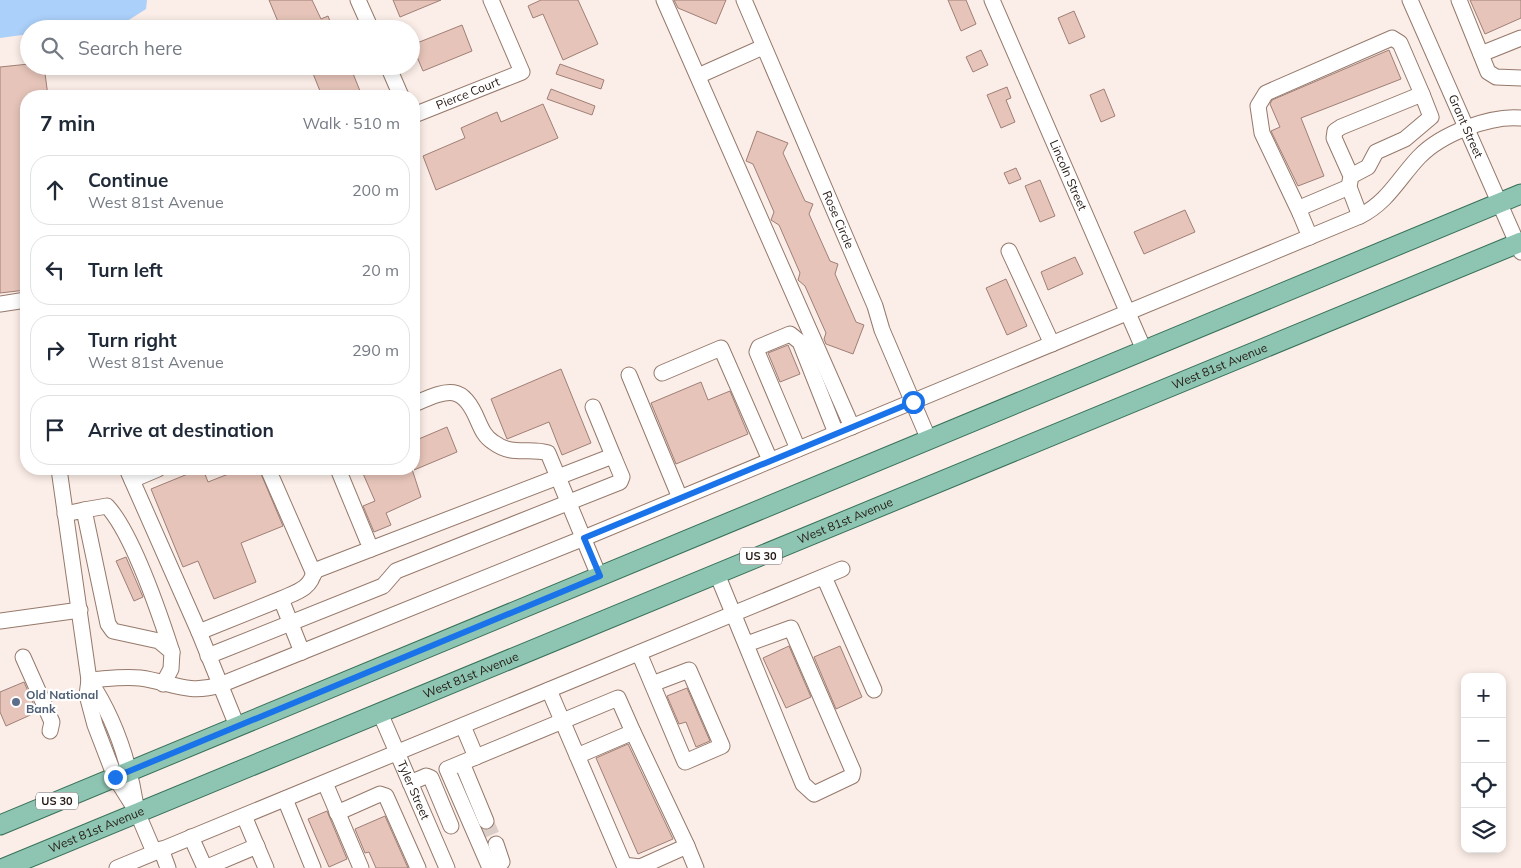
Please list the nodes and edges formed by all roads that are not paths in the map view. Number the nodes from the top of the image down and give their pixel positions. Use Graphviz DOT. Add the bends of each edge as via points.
graph roads {
  1 [pos="358,0"];
  2 [pos="491,0"];
  3 [pos="664,0"];
  4 [pos="744,0"];
  5 [pos="992,0"];
  6 [pos="1410,0"];
  7 [pos="1458,0"];
  8 [pos="367,20"];
  9 [pos="1521,38"];
  10 [pos="763,47"];
  11 [pos="1481,54"];
  12 [pos="392,75"];
  13 [pos="698,76"];
  14 [pos="1521,78"];
  15 [pos="398,90"];
  16 [pos="1422,94"];
  17 [pos="420,113"];
  18 [pos="1521,118"];
  19 [pos="1465,130"];
  20 [pos="1350,181"];
  21 [pos="1521,194"];
  22 [pos="1498,204"];
  23 [pos="1300,213"];
  24 [pos="1360,216"];
  25 [pos="1310,237"];
  26 [pos="1520,246"];
  27 [pos="1009,251"];
  28 [pos="20,301"];
  29 [pos="0,304"];
  30 [pos="1128,312"];
  31 [pos="1052,344"];
  32 [pos="1144,350"];
  33 [pos="662,373"];
  34 [pos="629,374"];
  35 [pos="420,401"];
  36 [pos="913,402"];
  37 [pos="593,407"];
  38 [pos="852,427"];
  39 [pos="836,433"];
  40 [pos="929,440"];
  41 [pos="798,449"];
  42 [pos="614,458"];
  43 [pos="770,460"];
  44 [pos="60,475"];
  45 [pos="130,475"];
  46 [pos="271,475"];
  47 [pos="341,475"];
  48 [pos="558,478"];
  49 [pos="680,498"];
  50 [pos="569,503"];
  51 [pos="84,510"];
  52 [pos="65,514"];
  53 [pos="584,538"];
  54 [pos="372,549"];
  55 [pos="842,569"];
  56 [pos="314,574"];
  57 [pos="717,574"];
  58 [pos="600,576"];
  59 [pos="824,577"];
  60 [pos="281,598"];
  61 [pos="80,610"];
  62 [pos="734,613"];
  63 [pos="0,621"];
  64 [pos="290,623"];
  65 [pos="199,632"];
  66 [pos="747,644"];
  67 [pos="172,652"];
  68 [pos="302,652"];
  69 [pos="639,653"];
  70 [pos="208,656"];
  71 [pos="23,657"];
  72 [pos="89,680"];
  73 [pos="163,684"];
  74 [pos="652,684"];
  75 [pos="220,686"];
  76 [pos="549,690"];
  77 [pos="874,690"];
  78 [pos="380,713"];
  79 [pos="562,721"];
  80 [pos="237,726"];
  81 [pos="463,726"];
  82 [pos="50,731"];
  83 [pos="633,732"];
  84 [pos="397,753"];
  85 [pos="577,756"];
  86 [pos="476,757"];
  87 [pos="462,763"];
  88 [pos="123,774"];
  89 [pos="324,783"];
  90 [pos="410,783"];
  91 [pos="285,799"];
  92 [pos="137,812"];
  93 [pos="337,812"];
  94 [pos="244,816"];
  95 [pos="486,821"];
  96 [pos="0,824"];
  97 [pos="428,825"];
  98 [pos="451,826"];
  99 [pos="404,836"];
  100 [pos="191,837"];
  101 [pos="496,844"];
  102 [pos="257,846"];
  103 [pos="687,846"];
  104 [pos="158,851"];
  105 [pos="619,866"];
  106 [pos="121,867"];
  107 [pos="4,868"];
  108 [pos="168,868"];
  109 [pos="205,868"];
  110 [pos="266,868"];
  111 [pos="314,868"];
  112 [pos="361,868"];
  113 [pos="418,868"];
  114 [pos="447,868"];
  115 [pos="490,868"];
  116 [pos="496,868"];
  117 [pos="640,868"];
  118 [pos="696,868"];
  1 -- 8 [label="street"];
  2 -- 17 [label="street, Pierce Court" via="522,72"];
  3 -- 13 [label="street"];
  4 -- 10 [label="street, Rose Circle"];
  5 -- 30 [label="street, Lincoln Street"];
  6 -- 19 [label="street, Grant Street"];
  7 -- 11 [label="street"];
  9 -- 11 [label="street"];
  10 -- 13 [label="street"];
  10 -- 36 [label="street, Rose Circle"];
  11 -- 14 [label="street" via="1488,72 1496,77"];
  12 -- 15 [label="street"];
  13 -- 38 [label="street"];
  16 -- 20 [label="street" via="1431,117 1405,140 1376,152 1368,167"];
  16 -- 20 [label="street" via="1340,126 1335,132 1334,138"];
  16 -- 23 [label="street" via="1400,43 1392,38 1266,93 1258,106 1262,133"];
  18 -- 19 [label="street" via="1498,119"];
  19 -- 22 [label="street, Grant Street"];
  19 -- 24 [label="street" via="1428,149 1388,197"];
  20 -- 23 [label="street" via="1302,207"];
  20 -- 24 [label="street"];
  21 -- 22 [label="main road, US 30"];
  22 -- 26 [label="street, Grant Street"];
  22 -- 32 [label="main road, US 30"];
  23 -- 25 [label="street"];
  24 -- 25 [label="street"];
  25 -- 30 [label="street"];
  26 -- 57 [label="main road, West 81st Avenue / US 30"];
  27 -- 31 [label="street"];
  28 -- 29 [label="street"];
  30 -- 31 [label="street"];
  30 -- 32 [label="street, Lincoln Street"];
  31 -- 36 [label="street"];
  32 -- 40 [label="main road, US 30"];
  33 -- 43 [label="street" via="721,348"];
  34 -- 49 [label="street"];
  35 -- 48 [label="street" via="438,393 462,396 470,402 485,436 504,449 548,453"];
  36 -- 38 [label="street"];
  36 -- 40 [label="street, Rose Circle"];
  37 -- 42 [label="street"];
  38 -- 39 [label="street"];
  39 -- 41 [label="street"];
  39 -- 41 [label="street" via="800,342 790,334 759,347 757,352"];
  40 -- 58 [label="main road, US 30"];
  41 -- 43 [label="street"];
  42 -- 48 [label="street"];
  42 -- 50 [label="street" via="622,477 620,482"];
  43 -- 49 [label="street"];
  44 -- 52 [label="street"];
  45 -- 65 [label="street"];
  46 -- 56 [label="street"];
  47 -- 54 [label="street"];
  48 -- 50 [label="street"];
  48 -- 54 [label="street"];
  49 -- 53 [label="street"];
  50 -- 53 [label="street"];
  50 -- 64 [label="street" via="396,572 383,586"];
  51 -- 52 [label="street"];
  51 -- 67 [label="street" via="107,506 112,513 131,549"];
  51 -- 67 [label="street" via="108,624 113,631 159,641"];
  52 -- 61 [label="street"];
  53 -- 58 [label="street"];
  53 -- 68 [label="street"];
  54 -- 56 [label="street" via="314,571"];
  55 -- 59 [label="street"];
  56 -- 60 [label="street" via="304,589"];
  57 -- 62 [label="street"];
  57 -- 78 [label="main road, West 81st Avenue / US 30"];
  58 -- 80 [label="main road, US 30"];
  59 -- 62 [label="street"];
  59 -- 77 [label="street"];
  60 -- 64 [label="street"];
  60 -- 65 [label="street"];
  61 -- 63 [label="street"];
  61 -- 72 [label="street"];
  62 -- 66 [label="street"];
  62 -- 69 [label="street"];
  64 -- 68 [label="street"];
  64 -- 70 [label="street"];
  65 -- 70 [label="street"];
  66 -- 66 [label="street" via="791,628 853,771 852,776 814,794 808,790"];
  67 -- 73 [label="street" via="171,669"];
  68 -- 75 [label="street"];
  69 -- 74 [label="street"];
  69 -- 76 [label="street"];
  70 -- 75 [label="street"];
  71 -- 82 [label="street" via="52,722"];
  72 -- 73 [label="street" via="128,677"];
  72 -- 88 [label="street" via="99,695"];
  73 -- 75 [label="street" via="189,690"];
  74 -- 74 [label="street" via="685,762 722,746 689,670"];
  75 -- 80 [label="street"];
  76 -- 79 [label="street"];
  76 -- 81 [label="street"];
  78 -- 84 [label="street, Tyler Street"];
  78 -- 92 [label="main road, West 81st Avenue / US 30"];
  79 -- 83 [label="street" via="618,698"];
  79 -- 85 [label="street"];
  79 -- 86 [label="street"];
  80 -- 88 [label="main road, US 30"];
  81 -- 84 [label="street"];
  81 -- 86 [label="street"];
  83 -- 85 [label="street"];
  83 -- 103 [label="street"];
  84 -- 89 [label="street"];
  84 -- 90 [label="street, Tyler Street"];
  85 -- 105 [label="street"];
  86 -- 87 [label="street"];
  87 -- 95 [label="street"];
  87 -- 115 [label="street" via="447,769"];
  88 -- 92 [label="street"];
  88 -- 96 [label="main road, US 30"];
  89 -- 91 [label="street"];
  89 -- 93 [label="street"];
  90 -- 97 [label="street, Tyler Street"];
  90 -- 98 [label="street" via="426,776 431,778"];
  91 -- 94 [label="street"];
  91 -- 111 [label="street"];
  92 -- 104 [label="street"];
  92 -- 107 [label="main road, West 81st Avenue / US 30"];
  93 -- 99 [label="street" via="380,794 386,796"];
  93 -- 112 [label="street"];
  94 -- 100 [label="street"];
  94 -- 102 [label="street"];
  97 -- 99 [label="street"];
  97 -- 114 [label="street, Tyler Street"];
  99 -- 113 [label="street"];
  100 -- 104 [label="street"];
  100 -- 109 [label="street"];
  101 -- 116 [label="street" via="502,862"];
  102 -- 109 [label="street"];
  102 -- 110 [label="street"];
  103 -- 117 [label="street"];
  103 -- 118 [label="street"];
  104 -- 106 [label="street"];
  104 -- 108 [label="street"];
  105 -- 117 [label="street"];
}
